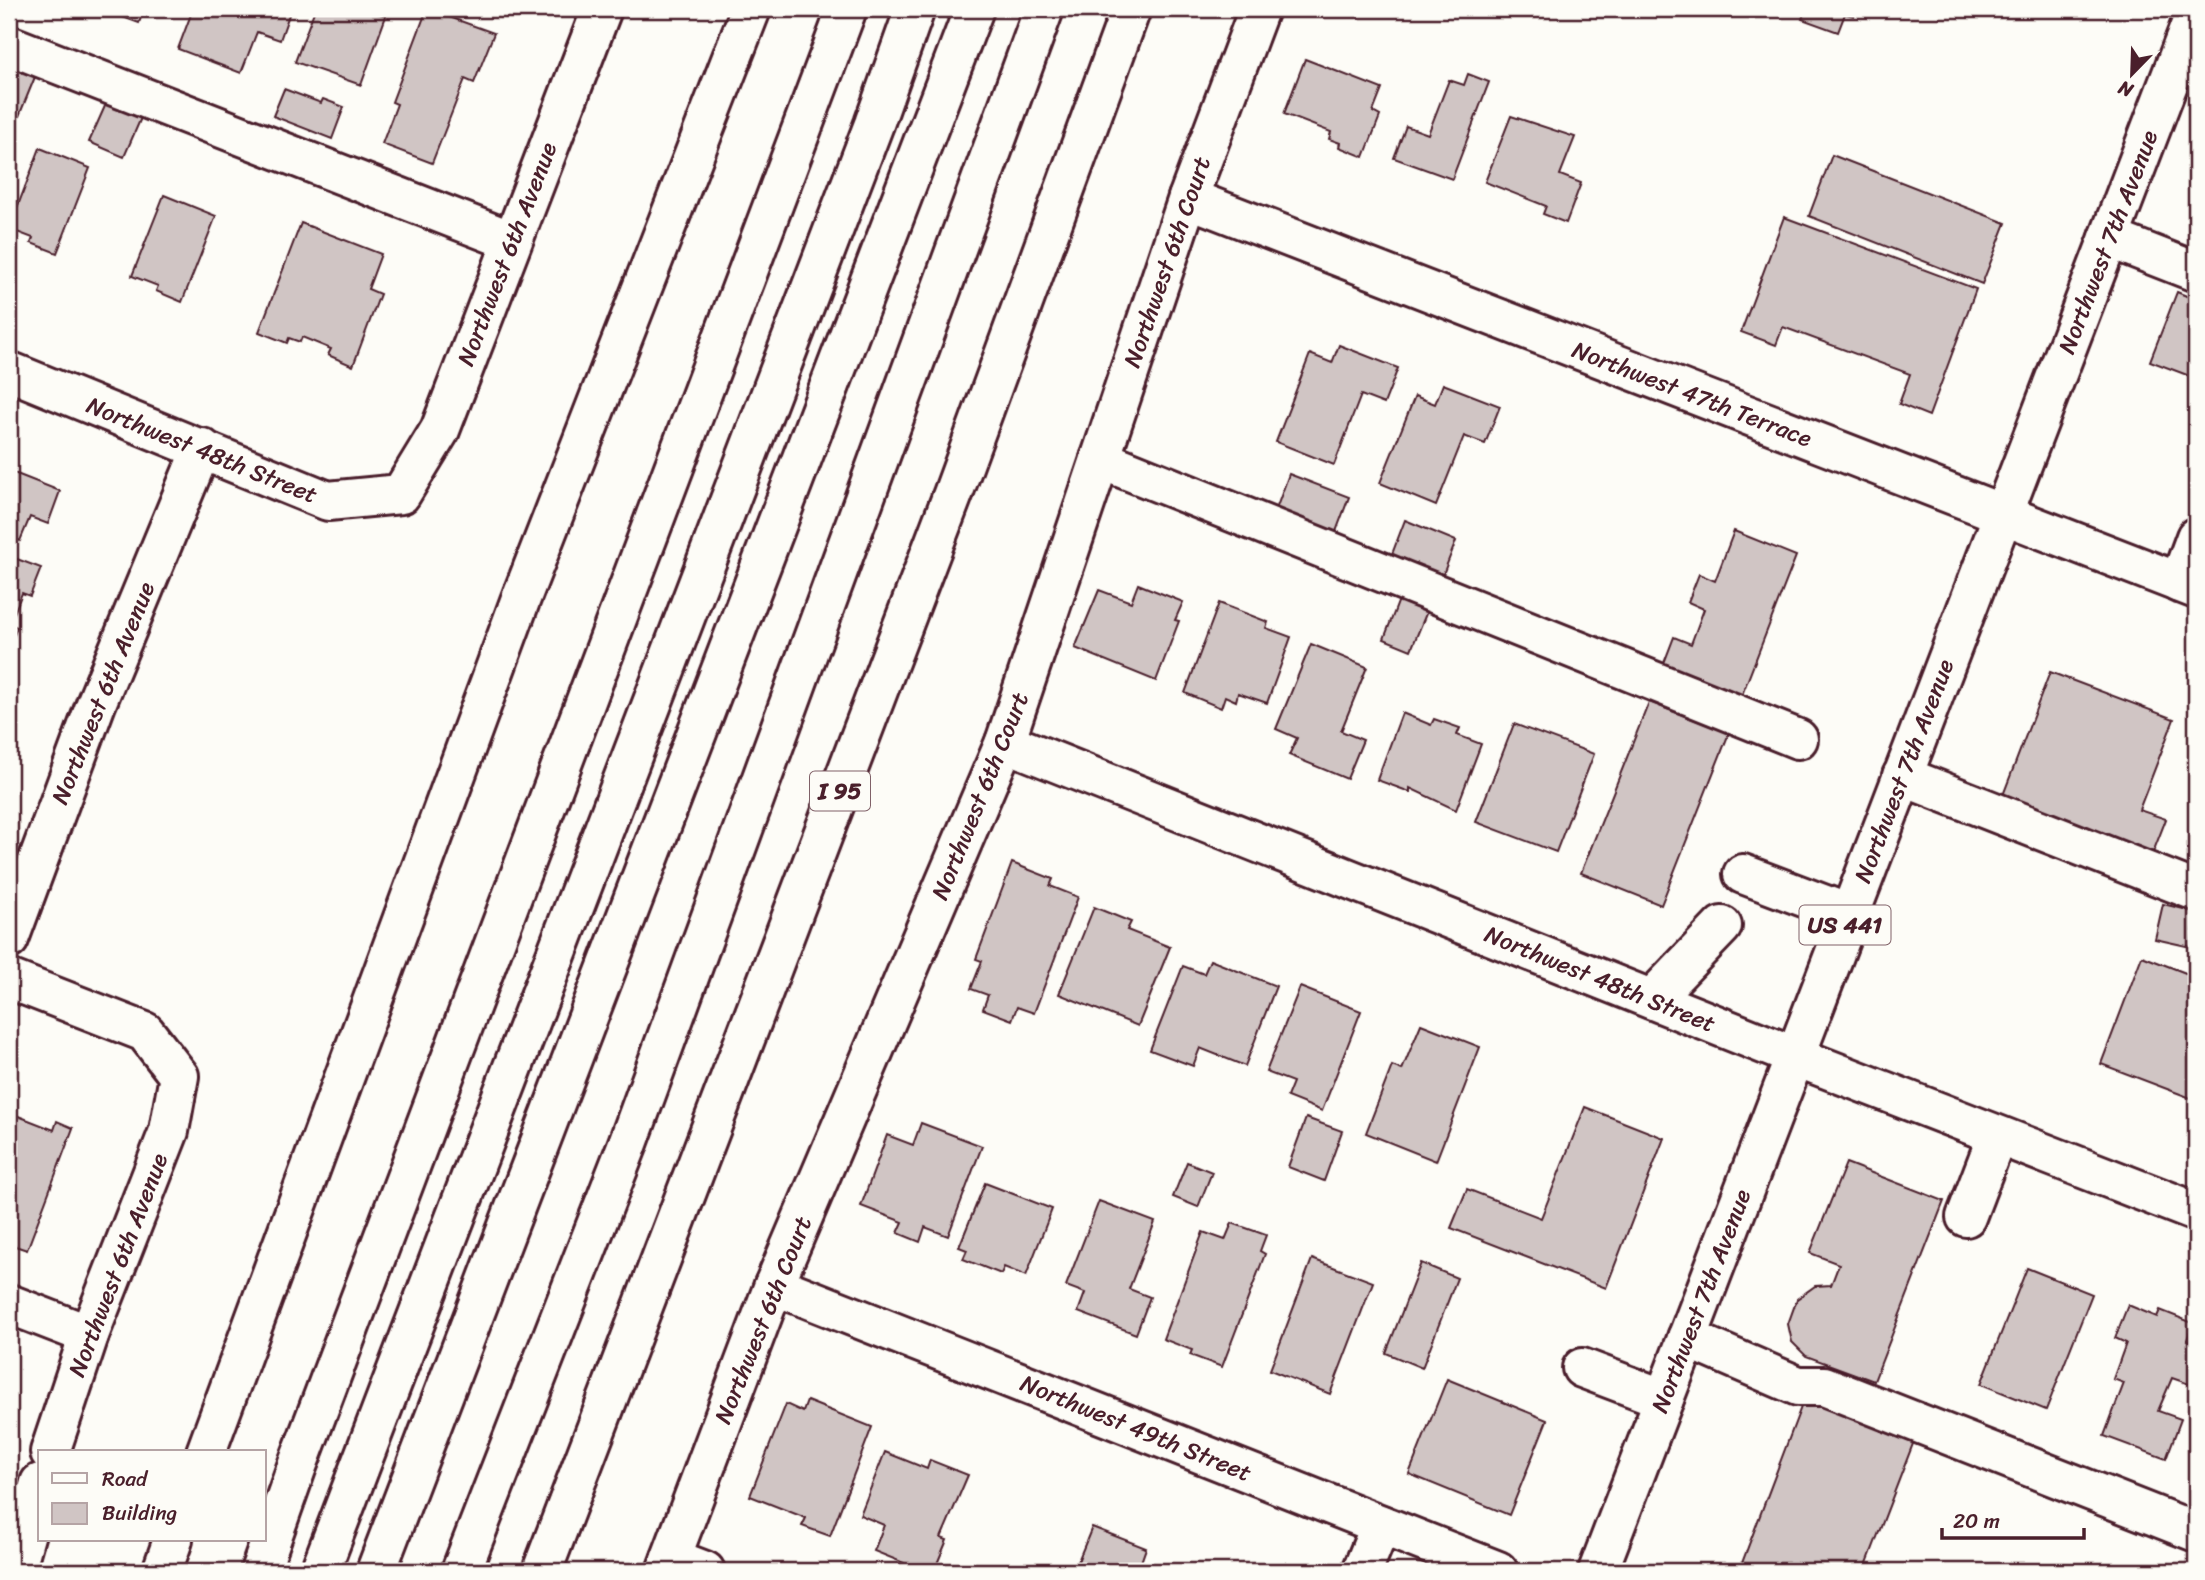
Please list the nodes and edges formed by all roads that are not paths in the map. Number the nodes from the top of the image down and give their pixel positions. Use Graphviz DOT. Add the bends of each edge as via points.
graph roads {
  1 [pos="601,9"];
  2 [pos="751,9"];
  3 [pos="847,9"];
  4 [pos="915,9"];
  5 [pos="974,9"];
  6 [pos="1044,9"];
  7 [pos="1131,9"];
  8 [pos="1259,9"];
  9 [pos="2196,11"];
  10 [pos="9,45"];
  11 [pos="1188,198"];
  12 [pos="2109,238"];
  13 [pos="512,241"];
  14 [pos="2196,272"];
  15 [pos="9,372"];
  16 [pos="202,449"];
  17 [pos="1100,459"];
  18 [pos="401,494"];
  19 [pos="2003,514"];
  20 [pos="2196,537"];
  21 [pos="2188,586"];
  22 [pos="1798,739"];
  23 [pos="1005,742"];
  24 [pos="1902,776"];
  25 [pos="1743,874"];
  26 [pos="2196,891"];
  27 [pos="1849,914"];
  28 [pos="1722,926"];
  29 [pos="9,939"];
  30 [pos="9,979"];
  31 [pos="1652,999"];
  32 [pos="1794,1056"];
  33 [pos="1997,1136"];
  34 [pos="2196,1212"];
  35 [pos="1966,1217"];
  36 [pos="774,1285"];
  37 [pos="9,1304"];
  38 [pos="89,1335"];
  39 [pos="1687,1338"];
  40 [pos="1582,1368"];
  41 [pos="1664,1399"];
  42 [pos="51,1450"];
  43 [pos="207,1450"];
  44 [pos="38,1490"];
  45 [pos="1381,1525"];
  46 [pos="2196,1532"];
  47 [pos="172,1542"];
  48 [pos="681,1567"];
  49 [pos="15,1571"];
  50 [pos="162,1571"];
  51 [pos="260,1571"];
  52 [pos="320,1571"];
  53 [pos="376,1571"];
  54 [pos="461,1571"];
  55 [pos="542,1571"];
  56 [pos="1362,1571"];
  57 [pos="1498,1571"];
  58 [pos="1598,1571"];
  1 -- 13 [label="main road, Northwest 6th Avenue"];
  2 -- 43 [label="main road" via="520,601"];
  3 -- 51 [label="main road"];
  4 -- 52 [label="main road"];
  5 -- 53 [label="main road"];
  6 -- 54 [label="main road" via="627,1146"];
  7 -- 55 [label="main road, I 95" via="948,507"];
  8 -- 11 [label="main road, Northwest 6th Court"];
  9 -- 12 [label="main road, Northwest 7th Avenue / US 441"];
  10 -- 13 [label="main road"];
  11 -- 17 [label="main road, Northwest 6th Court"];
  11 -- 19 [label="main road, Northwest 47th Terrace"];
  12 -- 14 [label="main road"];
  12 -- 19 [label="main road, Northwest 7th Avenue / US 441"];
  13 -- 18 [label="main road, Northwest 6th Avenue" via="440,430"];
  15 -- 16 [label="main road, Northwest 48th Street"];
  16 -- 18 [label="main road, Northwest 48th Street" via="328,501"];
  16 -- 29 [label="main road, Northwest 6th Avenue" via="96,704"];
  17 -- 22 [label="main road"];
  17 -- 23 [label="main road, Northwest 6th Court"];
  19 -- 21 [label="main road, Northwest 47th Terrace"];
  19 -- 24 [label="main road, Northwest 7th Avenue / US 441"];
  20 -- 21 [label="main road"];
  23 -- 31 [label="main road, Northwest 48th Street"];
  23 -- 36 [label="main road, Northwest 6th Court"];
  24 -- 26 [label="main road"];
  24 -- 27 [label="main road, Northwest 7th Avenue / US 441"];
  25 -- 27 [label="main road"];
  27 -- 32 [label="main road, Northwest 7th Avenue / US 441"];
  28 -- 31 [label="main road"];
  30 -- 38 [label="main road, Northwest 6th Avenue" via="145,1032 179,1076 169,1131"];
  31 -- 32 [label="main road, Northwest 48th Street"];
  32 -- 33 [label="main road, Northwest 48th Street"];
  32 -- 39 [label="main road, Northwest 7th Avenue / US 441"];
  33 -- 34 [label="main road, Northwest 48th Street"];
  33 -- 35 [label="main road"];
  36 -- 45 [label="main road, Northwest 49th Street"];
  36 -- 48 [label="main road, Northwest 6th Court"];
  37 -- 38 [label="main road"];
  38 -- 42 [label="main road, Northwest 6th Avenue"];
  39 -- 41 [label="main road, Northwest 7th Avenue / US 441"];
  39 -- 46 [label="main road" via="1798,1386 1824,1386"];
  40 -- 41 [label="main road"];
  41 -- 58 [label="main road, Northwest 7th Avenue / US 441"];
  44 -- 49 [label="main road"];
  45 -- 56 [label="main road"];
  45 -- 57 [label="main road, Northwest 49th Street"];
  47 -- 50 [label="main road"];
}
